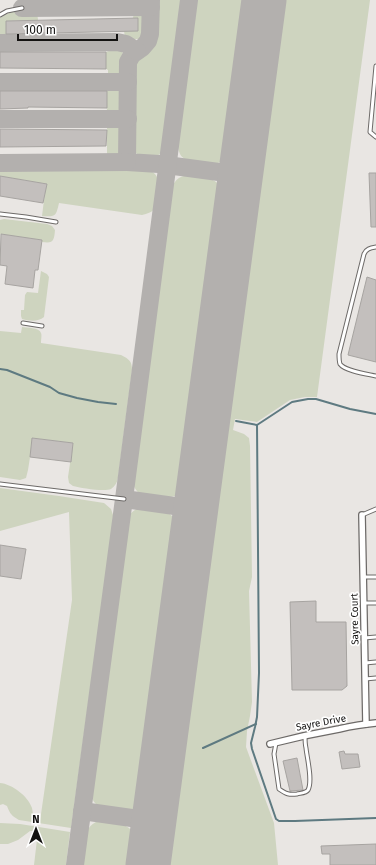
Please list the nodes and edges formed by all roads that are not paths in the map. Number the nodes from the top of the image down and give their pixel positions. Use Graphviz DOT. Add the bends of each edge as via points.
graph roads {
  1 [pos="22,8"];
  2 [pos="0,15"];
  3 [pos="376,66"];
  4 [pos="372,108"];
  5 [pos="376,108"];
  6 [pos="376,137"];
  7 [pos="0,214"];
  8 [pos="56,222"];
  9 [pos="376,247"];
  10 [pos="23,323"];
  11 [pos="42,326"];
  12 [pos="376,376"];
  13 [pos="0,484"];
  14 [pos="124,499"];
  15 [pos="376,510"];
  16 [pos="362,514"];
  17 [pos="363,577"];
  18 [pos="376,577"];
  19 [pos="364,603"];
  20 [pos="376,603"];
  21 [pos="376,637"];
  22 [pos="364,638"];
  23 [pos="365,662"];
  24 [pos="376,662"];
  25 [pos="376,678"];
  26 [pos="365,679"];
  27 [pos="376,723"];
  28 [pos="366,724"];
  29 [pos="305,736"];
  30 [pos="273,743"];
  1 -- 2 [label="lane"];
  3 -- 4 [label="lane"];
  4 -- 5 [label="lane"];
  4 -- 6 [label="lane" via="370,132"];
  7 -- 8 [label="lane"];
  9 -- 12 [label="lane" via="366,250 364,254 339,354 340,363 346,369"];
  10 -- 11 [label="lane"];
  13 -- 14 [label="lane"];
  15 -- 16 [label="lane"];
  16 -- 17 [label="street, Sayre Court"];
  17 -- 18 [label="lane"];
  17 -- 19 [label="street, Sayre Court"];
  19 -- 20 [label="lane"];
  19 -- 22 [label="street, Sayre Court"];
  21 -- 22 [label="lane"];
  22 -- 23 [label="street, Sayre Court"];
  23 -- 24 [label="lane"];
  23 -- 26 [label="street, Sayre Court"];
  25 -- 26 [label="lane"];
  26 -- 28 [label="street, Sayre Court"];
  27 -- 28 [label="street, Sayre Drive"];
  28 -- 29 [label="street, Sayre Drive"];
  29 -- 30 [label="street, Sayre Drive"];
  29 -- 30 [label="lane" via="310,785 305,793 289,795 280,789"];
}
